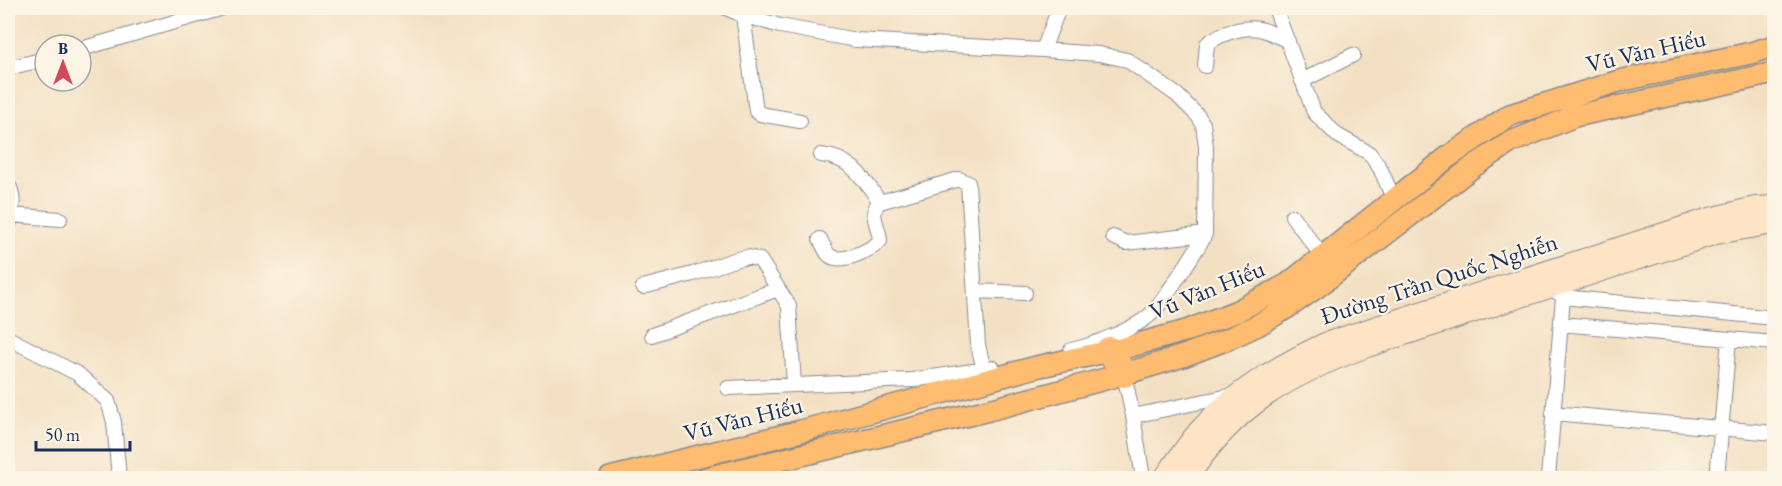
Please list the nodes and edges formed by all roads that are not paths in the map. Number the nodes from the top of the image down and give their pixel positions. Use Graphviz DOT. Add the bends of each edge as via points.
graph roads {
  1 [pos="223,8"];
  2 [pos="726,8"];
  3 [pos="1059,8"];
  4 [pos="1275,8"];
  5 [pos="743,15"];
  6 [pos="1288,41"];
  7 [pos="93,46"];
  8 [pos="1774,46"];
  9 [pos="1044,50"];
  10 [pos="1353,55"];
  11 [pos="33,62"];
  12 [pos="1205,66"];
  13 [pos="8,68"];
  14 [pos="1774,74"];
  15 [pos="1302,81"];
  16 [pos="800,121"];
  17 [pos="821,154"];
  18 [pos="8,184"];
  19 [pos="1394,200"];
  20 [pos="880,202"];
  21 [pos="1774,206"];
  22 [pos="1292,216"];
  23 [pos="60,219"];
  24 [pos="9,221"];
  25 [pos="1774,224"];
  26 [pos="1205,234"];
  27 [pos="1113,237"];
  28 [pos="820,239"];
  29 [pos="1323,257"];
  30 [pos="1552,285"];
  31 [pos="643,287"];
  32 [pos="778,289"];
  33 [pos="975,291"];
  34 [pos="1025,293"];
  35 [pos="1774,318"];
  36 [pos="1561,324"];
  37 [pos="652,335"];
  38 [pos="8,338"];
  39 [pos="1729,339"];
  40 [pos="1774,343"];
  41 [pos="1109,350"];
  42 [pos="1035,363"];
  43 [pos="984,370"];
  44 [pos="1124,374"];
  45 [pos="794,385"];
  46 [pos="728,388"];
  47 [pos="1238,394"];
  48 [pos="1553,413"];
  49 [pos="1133,416"];
  50 [pos="1722,428"];
  51 [pos="1774,433"];
  52 [pos="119,478"];
  53 [pos="610,478"];
  54 [pos="706,478"];
  55 [pos="1143,478"];
  56 [pos="1164,478"];
  57 [pos="1188,478"];
  58 [pos="1548,478"];
  59 [pos="1717,478"];
  1 -- 7 [label="street"];
  2 -- 5 [label="street"];
  3 -- 9 [label="street"];
  4 -- 6 [label="street"];
  5 -- 9 [label="street" via="856,40"];
  5 -- 16 [label="street" via="756,111"];
  6 -- 12 [label="street" via="1264,30 1247,28 1226,34 1207,44"];
  6 -- 15 [label="street"];
  8 -- 19 [label="main road, Vũ Văn Hiếu" via="1619,81 1510,114"];
  9 -- 26 [label="street" via="1127,60 1177,95 1198,116 1205,134"];
  10 -- 15 [label="street"];
  11 -- 13 [label="street"];
  14 -- 44 [label="main road, Vũ Văn Hiếu" via="1575,116 1511,142 1276,315 1228,339"];
  15 -- 19 [label="street" via="1320,119 1337,135 1369,153"];
  17 -- 20 [label="street" via="840,159 855,169"];
  18 -- 24 [label="street" via="12,191"];
  19 -- 29 [label="main road, Vũ Văn Hiếu"];
  20 -- 28 [label="street" via="874,211 880,233 875,246 859,254 835,258 827,254"];
  20 -- 33 [label="street" via="959,179 968,183"];
  21 -- 30 [label="main road, Đường Trần Quốc Nghiễn" via="1710,218"];
  22 -- 29 [label="street"];
  23 -- 24 [label="street"];
  25 -- 30 [label="main road, Đường Trần Quốc Nghiễn" via="1716,234"];
  26 -- 27 [label="street" via="1126,243"];
  26 -- 42 [label="street" via="1151,315 1103,340"];
  29 -- 41 [label="main road, Vũ Văn Hiếu" via="1288,284 1237,311 1189,330"];
  30 -- 35 [label="street"];
  30 -- 36 [label="street"];
  30 -- 47 [label="main road, Đường Trần Quốc Nghiễn" via="1325,343 1291,359"];
  30 -- 57 [label="main road, Đường Trần Quốc Nghiễn" via="1367,347 1299,375 1237,418 1214,441"];
  31 -- 32 [label="street" via="748,257 760,260"];
  32 -- 37 [label="street"];
  32 -- 45 [label="street" via="789,306"];
  33 -- 34 [label="street"];
  33 -- 43 [label="street" via="978,345"];
  36 -- 39 [label="street"];
  36 -- 48 [label="street"];
  38 -- 52 [label="street" via="78,374 108,400"];
  39 -- 40 [label="street"];
  39 -- 50 [label="street"];
  41 -- 42 [label="main road, Vũ Văn Hiếu"];
  41 -- 44 [label="highway"];
  42 -- 43 [label="street"];
  42 -- 53 [label="main road, Vũ Văn Hiếu" via="801,431"];
  43 -- 45 [label="street" via="912,380"];
  44 -- 49 [label="street"];
  44 -- 54 [label="main road, Vũ Văn Hiếu"];
  45 -- 46 [label="street"];
  47 -- 49 [label="street"];
  47 -- 56 [label="main road, Đường Trần Quốc Nghiễn" via="1200,429"];
  48 -- 50 [label="street"];
  48 -- 58 [label="street"];
  49 -- 55 [label="street"];
  50 -- 51 [label="street"];
  50 -- 59 [label="street"];
}
